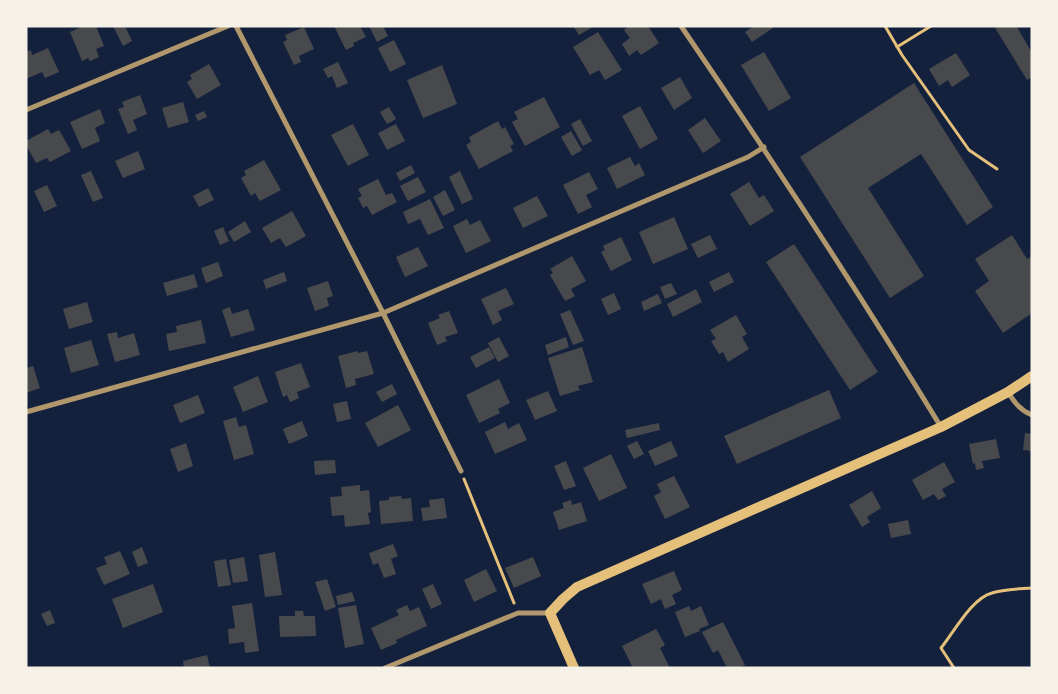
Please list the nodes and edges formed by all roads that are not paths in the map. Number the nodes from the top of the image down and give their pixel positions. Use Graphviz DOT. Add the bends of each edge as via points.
graph roads {
  1 [pos="228,26"];
  2 [pos="236,26"];
  3 [pos="681,26"];
  4 [pos="26,110"];
  5 [pos="764,147"];
  6 [pos="383,313"];
  7 [pos="1032,376"];
  8 [pos="1008,392"];
  9 [pos="26,412"];
  10 [pos="1032,416"];
  11 [pos="941,427"];
  12 [pos="461,471"];
  13 [pos="550,613"];
  14 [pos="385,668"];
  15 [pos="574,668"];
  1 -- 4 [label="street"];
  2 -- 6 [label="street"];
  3 -- 5 [label="street"];
  5 -- 6 [label="street" via="748,157"];
  5 -- 11 [label="street"];
  6 -- 9 [label="street"];
  6 -- 12 [label="street"];
  7 -- 8 [label="main road"];
  8 -- 10 [label="street" via="1015,404"];
  8 -- 11 [label="main road"];
  11 -- 13 [label="main road" via="577,587"];
  13 -- 14 [label="street" via="518,613"];
  13 -- 15 [label="main road"];
}
